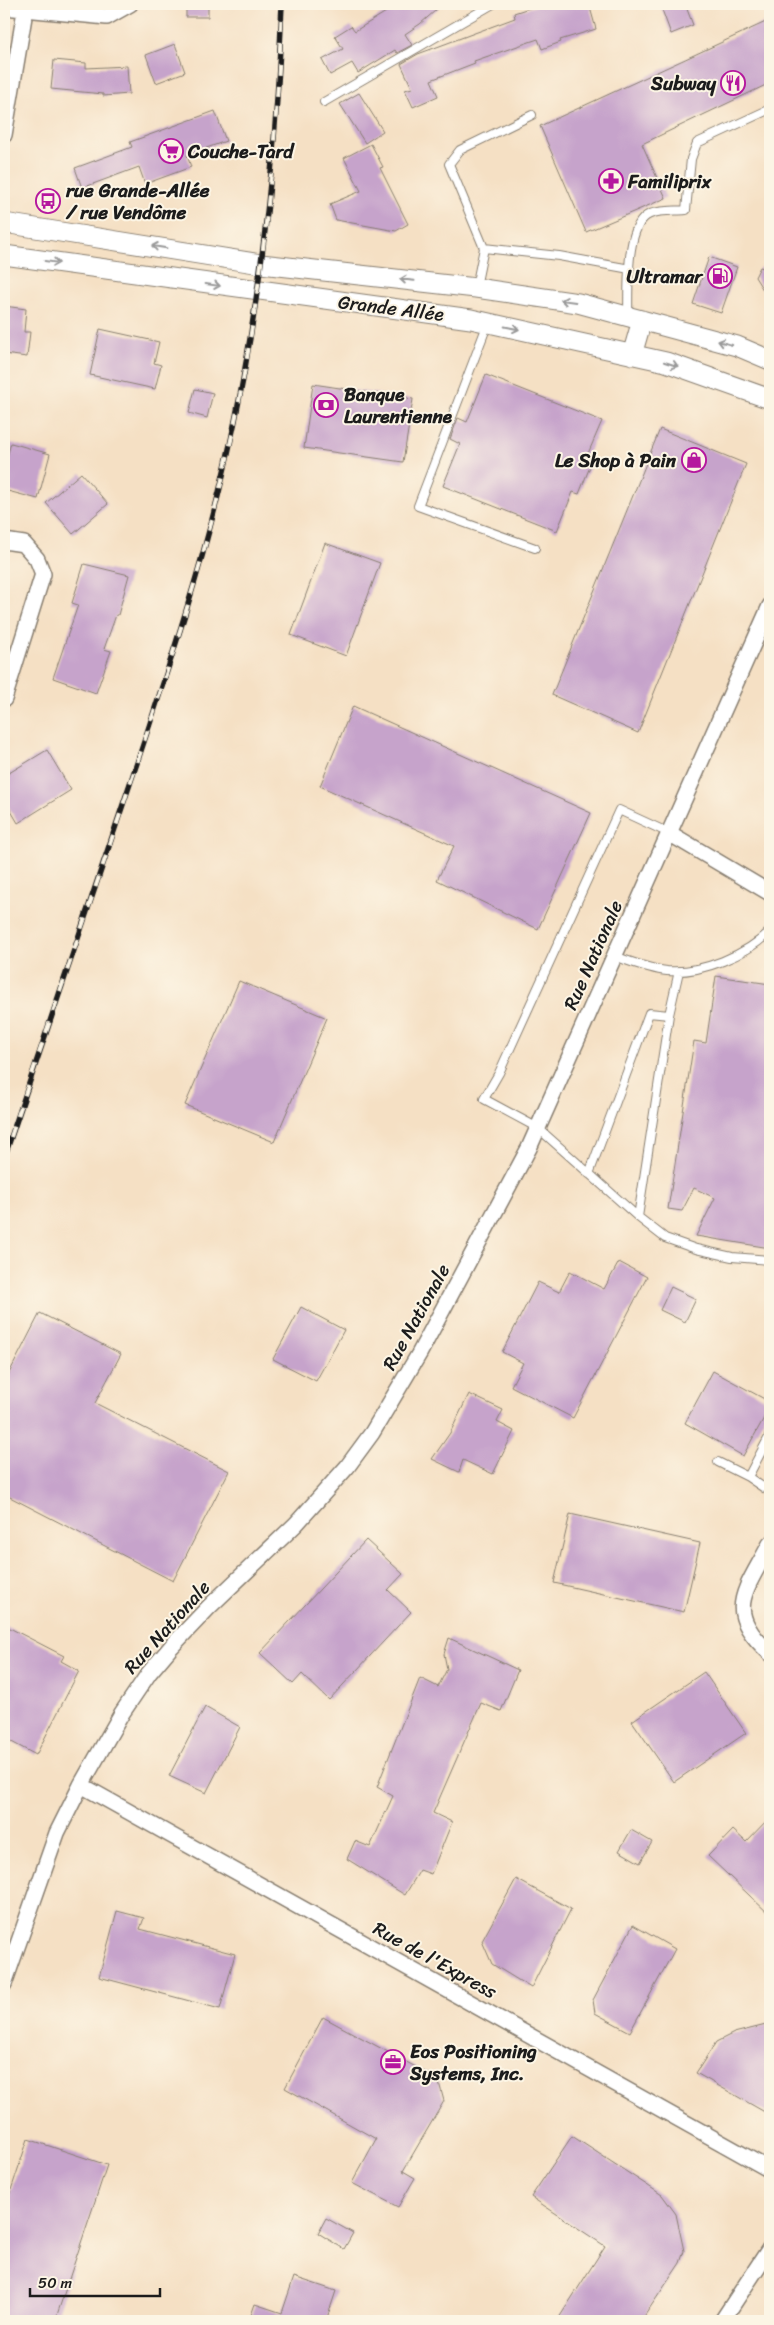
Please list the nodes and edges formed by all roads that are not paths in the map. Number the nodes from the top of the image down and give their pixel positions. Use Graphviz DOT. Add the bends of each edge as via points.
graph roads {
  1 [pos="130,4"];
  2 [pos="493,4"];
  3 [pos="4,7"];
  4 [pos="25,11"];
  5 [pos="324,102"];
  6 [pos="770,109"];
  7 [pos="532,114"];
  8 [pos="4,135"];
  9 [pos="4,223"];
  10 [pos="484,248"];
  11 [pos="4,255"];
  12 [pos="630,269"];
  13 [pos="476,288"];
  14 [pos="635,319"];
  15 [pos="480,321"];
  16 [pos="632,355"];
  17 [pos="770,360"];
  18 [pos="770,399"];
  19 [pos="4,541"];
  20 [pos="535,548"];
  21 [pos="770,606"];
  22 [pos="5,690"];
  23 [pos="669,834"];
  24 [pos="770,892"];
  25 [pos="770,931"];
  26 [pos="614,956"];
  27 [pos="679,971"];
  28 [pos="669,1016"];
  29 [pos="538,1128"];
  30 [pos="589,1174"];
  31 [pos="638,1217"];
  32 [pos="770,1260"];
  33 [pos="770,1436"];
  34 [pos="718,1462"];
  35 [pos="748,1477"];
  36 [pos="770,1492"];
  37 [pos="770,1544"];
  38 [pos="770,1653"];
  39 [pos="81,1784"];
  40 [pos="4,1984"];
  41 [pos="770,2170"];
  42 [pos="769,2251"];
  43 [pos="722,2321"];
  1 -- 4 [label="street" via="107,16"];
  2 -- 5 [label="lane"];
  3 -- 4 [label="street"];
  4 -- 8 [label="street"];
  6 -- 12 [label="lane" via="697,143 691,159 686,210 650,214 637,225"];
  7 -- 10 [label="lane" via="460,150 449,164"];
  13 -- 9 [label="street, Grande Allée, one-way" via="261,264"];
  10 -- 12 [label="lane" via="559,256"];
  10 -- 13 [label="lane"];
  11 -- 15 [label="street, Grande Allée, one-way"];
  12 -- 14 [label="lane"];
  14 -- 13 [label="street, Grande Allée, one-way" via="578,303"];
  13 -- 15 [label="street"];
  14 -- 16 [label="street"];
  17 -- 14 [label="street, Grande Allée, one-way" via="737,346"];
  15 -- 16 [label="street, Grande Allée, one-way"];
  15 -- 20 [label="lane" via="418,506"];
  16 -- 18 [label="street, Grande Allée, one-way" via="666,362"];
  19 -- 22 [label="street" via="24,544 38,559 43,574"];
  21 -- 23 [label="street, Rue Nationale"];
  23 -- 24 [label="street"];
  23 -- 26 [label="street, Rue Nationale"];
  23 -- 29 [label="lane" via="619,810 499,1073 484,1099"];
  25 -- 27 [label="lane" via="751,949 732,958"];
  26 -- 27 [label="lane" via="648,967"];
  26 -- 29 [label="street, Rue Nationale"];
  27 -- 28 [label="lane"];
  28 -- 30 [label="lane" via="649,1013"];
  28 -- 31 [label="lane"];
  29 -- 30 [label="lane"];
  29 -- 39 [label="street, Rue Nationale" via="438,1320 372,1433 347,1467 296,1524 203,1613 149,1673 122,1712"];
  30 -- 31 [label="lane"];
  31 -- 32 [label="lane" via="666,1238 696,1249 732,1257"];
  33 -- 35 [label="lane"];
  34 -- 35 [label="lane"];
  35 -- 36 [label="lane"];
  37 -- 38 [label="street" via="748,1586 742,1612 749,1632"];
  39 -- 40 [label="street, Rue Nationale" via="46,1861"];
  39 -- 41 [label="street, Rue de l'Express"];
  42 -- 43 [label="street"];
}
